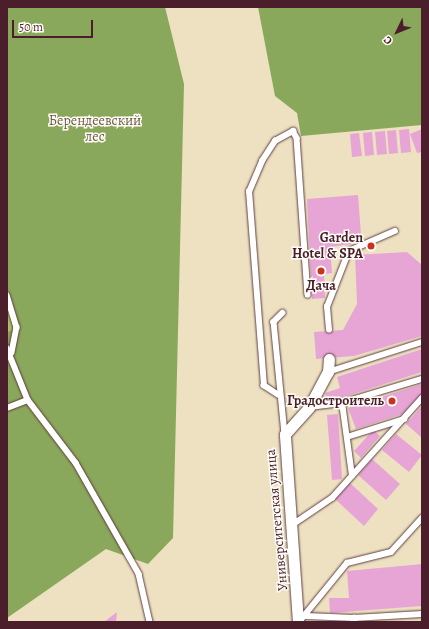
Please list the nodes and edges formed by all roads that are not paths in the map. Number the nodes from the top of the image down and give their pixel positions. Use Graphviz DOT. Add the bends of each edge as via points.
graph roads {
  1 [pos="395,231"];
  2 [pos="7,295"];
  3 [pos="308,295"];
  4 [pos="283,313"];
  5 [pos="329,330"];
  6 [pos="422,342"];
  7 [pos="7,348"];
  8 [pos="12,353"];
  9 [pos="329,358"];
  10 [pos="328,372"];
  11 [pos="422,379"];
  12 [pos="278,395"];
  13 [pos="422,398"];
  14 [pos="28,400"];
  15 [pos="342,403"];
  16 [pos="309,407"];
  17 [pos="7,408"];
  18 [pos="404,419"];
  19 [pos="285,434"];
  20 [pos="347,437"];
  21 [pos="352,476"];
  22 [pos="422,518"];
  23 [pos="292,525"];
  24 [pos="422,614"];
  25 [pos="301,620"];
  26 [pos="354,620"];
  27 [pos="150,622"];
  1 -- 5 [label="lane" via="349,251 327,308"];
  2 -- 8 [label="lane" via="17,327"];
  3 -- 12 [label="lane" via="297,138 293,131 284,133 275,141 262,161 249,192 264,386"];
  4 -- 12 [label="lane" via="274,322"];
  6 -- 10 [label="lane"];
  7 -- 8 [label="lane"];
  8 -- 14 [label="lane"];
  9 -- 10 [label="street, Университетская улица"];
  10 -- 16 [label="street, Университетская улица"];
  11 -- 15 [label="lane"];
  12 -- 19 [label="lane"];
  13 -- 18 [label="lane"];
  14 -- 17 [label="lane"];
  14 -- 27 [label="lane" via="76,463 139,574"];
  15 -- 16 [label="lane"];
  15 -- 20 [label="lane"];
  16 -- 19 [label="street, Университетская улица"];
  18 -- 20 [label="lane"];
  18 -- 21 [label="lane"];
  19 -- 23 [label="street, Университетская улица"];
  20 -- 21 [label="lane"];
  21 -- 23 [label="lane" via="332,498"];
  22 -- 25 [label="lane" via="390,552 347,563"];
  23 -- 25 [label="street, Университетская улица"];
  24 -- 26 [label="lane"];
  25 -- 26 [label="lane"];
}
